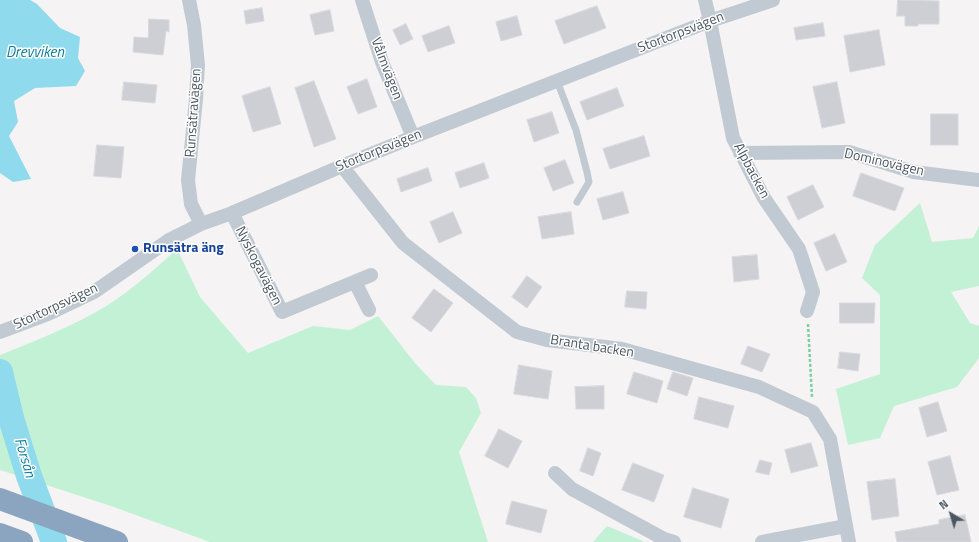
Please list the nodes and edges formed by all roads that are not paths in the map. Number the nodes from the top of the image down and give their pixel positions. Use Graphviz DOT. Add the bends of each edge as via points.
graph roads {
  1 [pos="189,0"];
  2 [pos="362,0"];
  3 [pos="705,0"];
  4 [pos="773,0"];
  5 [pos="710,21"];
  6 [pos="557,81"];
  7 [pos="413,137"];
  8 [pos="740,153"];
  9 [pos="342,166"];
  10 [pos="979,180"];
  11 [pos="577,202"];
  12 [pos="232,213"];
  13 [pos="200,224"];
  14 [pos="371,275"];
  15 [pos="355,282"];
  16 [pos="369,310"];
  17 [pos="807,311"];
  18 [pos="0,332"];
  19 [pos="555,473"];
  20 [pos="0,499"];
  21 [pos="846,526"];
  22 [pos="0,534"];
  23 [pos="22,542"];
  24 [pos="117,542"];
  25 [pos="674,542"];
  26 [pos="762,542"];
  27 [pos="849,542"];
  1 -- 13 [label="street, Runsätravägen" via="198,65 188,180 191,204"];
  2 -- 7 [label="street, Vålmvägen" via="382,62"];
  3 -- 5 [label="street"];
  4 -- 5 [label="street, Stortorpsvägen"];
  5 -- 6 [label="street, Stortorpsvägen"];
  5 -- 8 [label="street, Alpbacken" via="733,138"];
  6 -- 7 [label="street, Stortorpsvägen"];
  6 -- 11 [label="lane" via="576,130 587,172 588,182"];
  7 -- 9 [label="street, Stortorpsvägen"];
  8 -- 10 [label="street, Dominovägen" via="849,152 914,172"];
  8 -- 17 [label="street, Alpbacken" via="764,198 799,249 812,292"];
  9 -- 12 [label="street, Stortorpsvägen"];
  9 -- 21 [label="street, Branta backen" via="403,243 517,332 547,340 630,351 759,386 813,412 830,439"];
  12 -- 13 [label="street, Stortorpsvägen"];
  12 -- 15 [label="street, Nyskogavägen" via="282,312"];
  13 -- 18 [label="street, Stortorpsvägen" via="169,240 94,292 48,314"];
  14 -- 15 [label="street, Nyskogavägen"];
  15 -- 16 [label="street"];
  19 -- 25 [label="street" via="572,489"];
  20 -- 24 [label="highway"];
  21 -- 26 [label="street"];
  21 -- 27 [label="street"];
  22 -- 23 [label="highway"];
}
